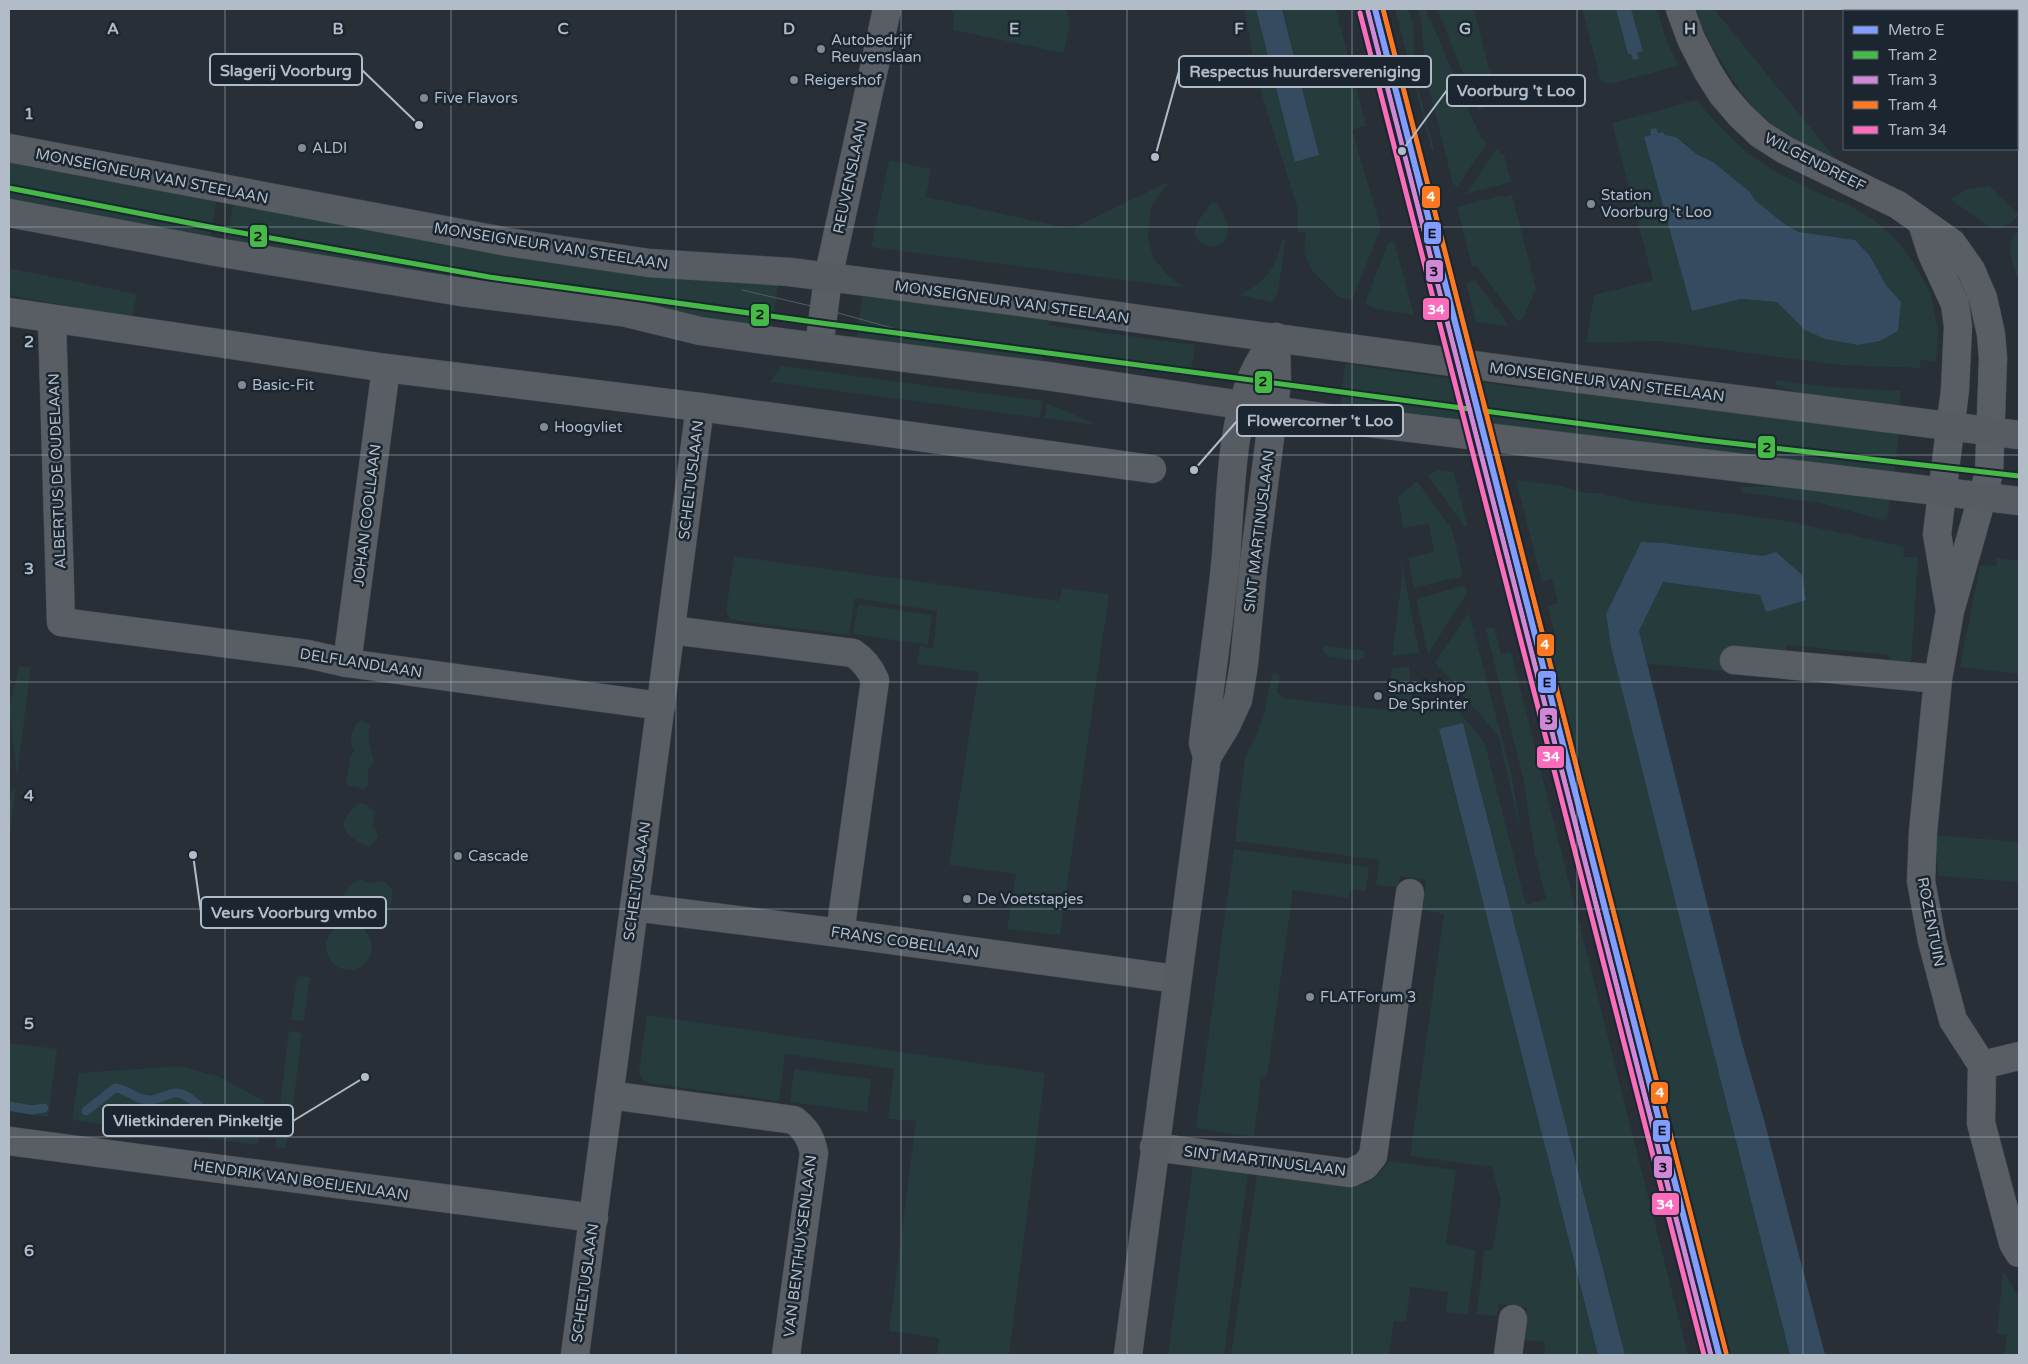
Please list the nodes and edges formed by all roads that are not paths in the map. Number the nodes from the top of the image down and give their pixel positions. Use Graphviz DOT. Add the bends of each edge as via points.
graph roads {
  1 [pos="887,9"];
  2 [pos="1680,9"];
  3 [pos="9,148"];
  4 [pos="9,213"];
  5 [pos="1922,223"];
  6 [pos="828,278"];
  7 [pos="9,312"];
  8 [pos="52,320"];
  9 [pos="1276,337"];
  10 [pos="819,347"];
  11 [pos="386,368"];
  12 [pos="1242,405"];
  13 [pos="700,407"];
  14 [pos="1274,408"];
  15 [pos="1950,426"];
  16 [pos="1992,432"];
  17 [pos="2019,435"];
  18 [pos="1152,469"];
  19 [pos="1943,492"];
  20 [pos="1982,498"];
  21 [pos="2019,501"];
  22 [pos="1950,611"];
  23 [pos="61,622"];
  24 [pos="671,630"];
  25 [pos="1734,660"];
  26 [pos="347,663"];
  27 [pos="1938,678"];
  28 [pos="661,706"];
  29 [pos="1207,757"];
  30 [pos="1410,893"];
  31 [pos="634,907"];
  32 [pos="840,933"];
  33 [pos="1176,979"];
  34 [pos="2019,1056"];
  35 [pos="1982,1065"];
  36 [pos="609,1095"];
  37 [pos="9,1141"];
  38 [pos="1154,1147"];
  39 [pos="594,1218"];
  40 [pos="2019,1253"];
  41 [pos="1512,1319"];
  42 [pos="575,1355"];
  43 [pos="786,1355"];
  44 [pos="1128,1355"];
  45 [pos="1508,1355"];
  1 -- 6 [label="street, REUVENSLAAN"];
  2 -- 5 [label="street, WILGENDREEF" via="1691,39 1722,94 1760,134 1785,150 1898,205"];
  3 -- 6 [label="main road, MONSEIGNEUR VAN STEELAAN" via="508,242 649,263 790,272"];
  4 -- 10 [label="main road" via="216,252 461,292 622,312 700,331"];
  5 -- 15 [label="street" via="1955,304 1958,348"];
  5 -- 16 [label="street, WILGENDREEF" via="1952,244 1971,270 1983,298 1993,358"];
  6 -- 9 [label="main road, MONSEIGNEUR VAN STEELAAN"];
  6 -- 10 [label="street, REUVENSLAAN"];
  7 -- 8 [label="street"];
  8 -- 11 [label="street"];
  8 -- 23 [label="street, ALBERTUS DE OUDELAAN"];
  9 -- 12 [label="main road, SINT MARTINUSLAAN" via="1260,359"];
  9 -- 14 [label="main road, SINT MARTINUSLAAN"];
  9 -- 15 [label="main road, MONSEIGNEUR VAN STEELAAN"];
  10 -- 12 [label="main road"];
  11 -- 13 [label="street"];
  11 -- 26 [label="street, JOHAN COOLLAAN"];
  12 -- 14 [label="main road"];
  12 -- 29 [label="main road, SINT MARTINUSLAAN" via="1203,743"];
  13 -- 18 [label="street"];
  13 -- 24 [label="street, SCHELTUSLAAN"];
  14 -- 19 [label="main road" via="1328,418"];
  14 -- 29 [label="main road, SINT MARTINUSLAAN" via="1238,700"];
  15 -- 16 [label="main road, MONSEIGNEUR VAN STEELAAN"];
  15 -- 19 [label="street"];
  16 -- 17 [label="main road, MONSEIGNEUR VAN STEELAAN"];
  16 -- 20 [label="street, WILGENDREEF" via="1989,473"];
  19 -- 20 [label="main road"];
  19 -- 22 [label="street, ROZENTUIN" via="1937,534"];
  20 -- 21 [label="main road"];
  20 -- 22 [label="street, ROZENTUIN"];
  22 -- 27 [label="street, ROZENTUIN"];
  23 -- 26 [label="street, DELFLANDLAAN" via="307,654"];
  24 -- 28 [label="street, SCHELTUSLAAN"];
  24 -- 32 [label="street" via="853,653 863,659 871,670 875,680"];
  25 -- 27 [label="street"];
  26 -- 28 [label="street, DELFLANDLAAN"];
  27 -- 35 [label="street, ROZENTUIN" via="1920,881 1953,1020"];
  28 -- 31 [label="street, SCHELTUSLAAN"];
  29 -- 33 [label="main road, SINT MARTINUSLAAN"];
  30 -- 38 [label="street, SINT MARTINUSLAAN" via="1373,1156 1365,1166 1350,1173"];
  31 -- 32 [label="street, FRANS COBELLAAN"];
  31 -- 36 [label="street, SCHELTUSLAAN"];
  32 -- 33 [label="street, FRANS COBELLAAN"];
  33 -- 38 [label="main road, SINT MARTINUSLAAN"];
  34 -- 35 [label="street"];
  35 -- 40 [label="street" via="1981,1122 2013,1243"];
  36 -- 39 [label="street, SCHELTUSLAAN"];
  36 -- 43 [label="street, VAN BENTHUYSENLAAN" via="794,1120 810,1137 814,1153"];
  37 -- 39 [label="street, HENDRIK VAN BOEIJENLAAN"];
  38 -- 44 [label="main road, SINT MARTINUSLAAN"];
  39 -- 42 [label="street, SCHELTUSLAAN"];
  41 -- 45 [label="street"];
}
